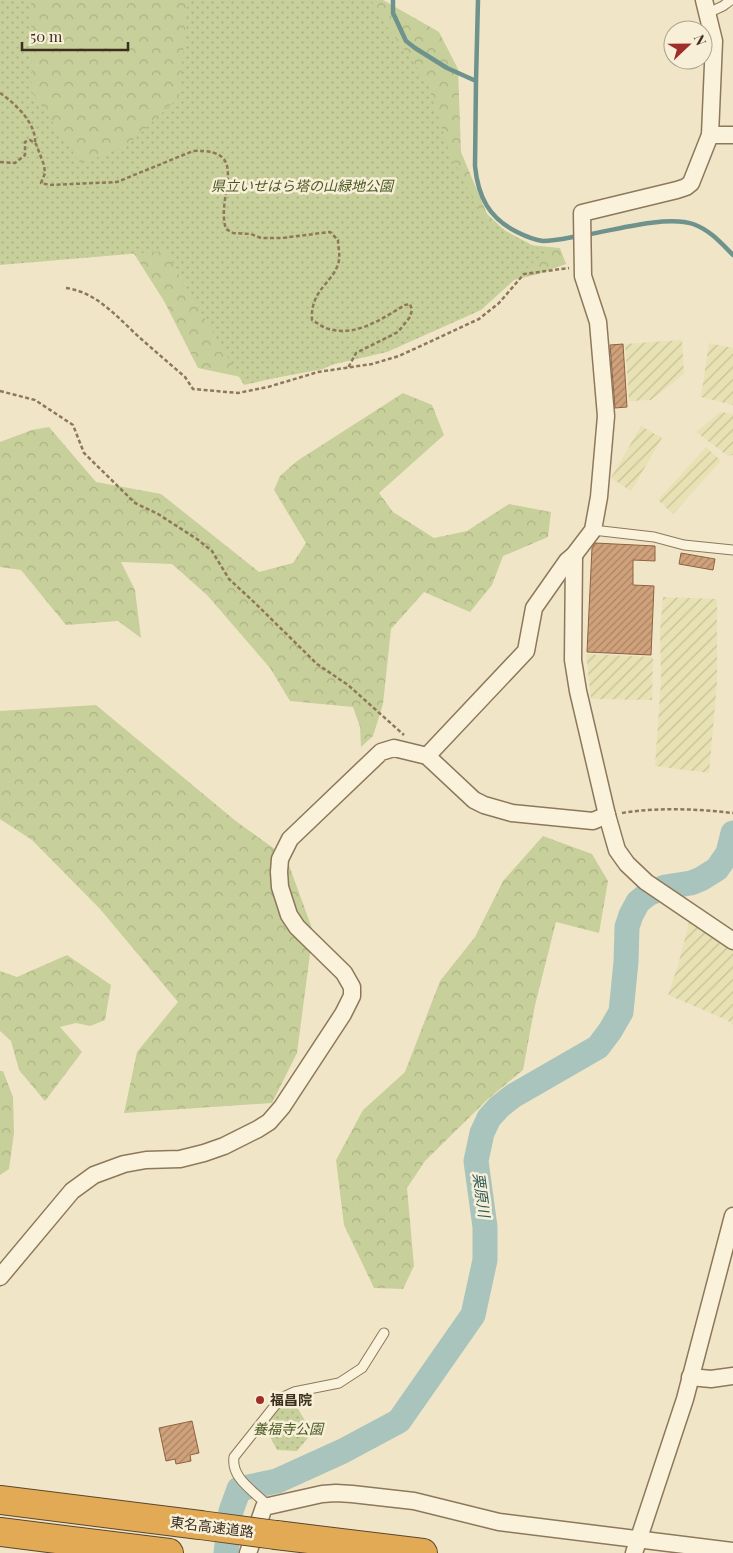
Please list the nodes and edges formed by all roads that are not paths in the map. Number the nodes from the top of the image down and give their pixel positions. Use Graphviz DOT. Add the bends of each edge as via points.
graph roads {
  1 [pos="731,0"];
  2 [pos="706,6"];
  3 [pos="710,135"];
  4 [pos="733,135"];
  5 [pos="593,530"];
  6 [pos="733,550"];
  7 [pos="574,555"];
  8 [pos="427,756"];
  9 [pos="607,815"];
  10 [pos="733,941"];
  11 [pos="733,1216"];
  12 [pos="0,1277"];
  13 [pos="384,1333"];
  14 [pos="733,1376"];
  15 [pos="690,1377"];
  16 [pos="0,1500"];
  17 [pos="264,1504"];
  18 [pos="0,1532"];
  19 [pos="636,1546"];
  20 [pos="733,1551"];
  21 [pos="169,1553"];
  22 [pos="248,1553"];
  23 [pos="423,1553"];
  1 -- 2 [label="lane" via="723,6"];
  2 -- 3 [label="street" via="714,41"];
  3 -- 4 [label="street"];
  3 -- 5 [label="street" via="686,187 582,213 583,276 598,322 606,416"];
  5 -- 6 [label="lane"];
  5 -- 7 [label="street"];
  7 -- 8 [label="street" via="534,608 526,651"];
  7 -- 9 [label="street" via="573,660"];
  8 -- 9 [label="street" via="474,800 484,805 512,813 593,821"];
  8 -- 12 [label="street" via="394,748 381,752 290,839 284,849 278,872 289,915 344,973 352,986 352,996 277,1114 250,1133 204,1153 180,1159 124,1164 94,1175 72,1191"];
  9 -- 10 [label="street" via="617,850 626,864 646,882"];
  11 -- 15 [label="street"];
  13 -- 17 [label="lane" via="362,1368 339,1382 281,1398 234,1457 233,1465 240,1478"];
  14 -- 15 [label="street"];
  15 -- 19 [label="street"];
  16 -- 23 [label="highway, 東名高速道路, bridge"];
  17 -- 19 [label="street" via="336,1493 414,1501 499,1522"];
  17 -- 22 [label="street"];
  18 -- 21 [label="highway"];
  19 -- 20 [label="street"];
}
